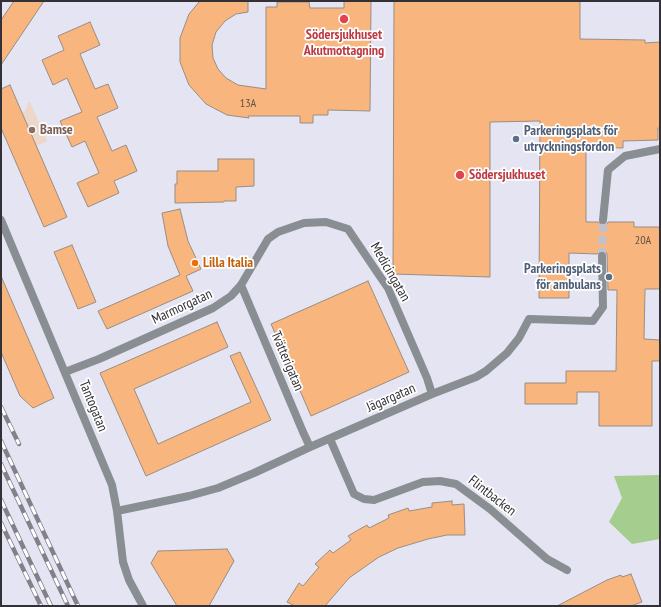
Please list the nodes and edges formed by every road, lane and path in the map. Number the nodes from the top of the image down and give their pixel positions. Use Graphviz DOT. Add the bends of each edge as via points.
graph roads {
  1 [pos="660,149"];
  2 [pos="1,220"];
  3 [pos="603,220"];
  4 [pos="304,223"];
  5 [pos="602,256"];
  6 [pos="241,285"];
  7 [pos="65,372"];
  8 [pos="432,394"];
  9 [pos="330,440"];
  10 [pos="310,447"];
  11 [pos="117,511"];
  12 [pos="567,570"];
  13 [pos="143,606"];
  1 -- 3 [label="street" via="625,156 608,170"];
  2 -- 7 [label="street, Tantogatan"];
  4 -- 6 [label="street, Marmorgatan" via="278,232 268,239"];
  4 -- 8 [label="street, Medicingatan" via="326,222 348,229 388,288"];
  5 -- 8 [label="street, Jägargatan" via="603,306 593,321 529,319 507,353 486,371"];
  6 -- 7 [label="street, Marmorgatan" via="231,296 213,308"];
  6 -- 10 [label="street, Tvätterigatan"];
  7 -- 11 [label="street, Tantogatan" via="112,485"];
  8 -- 9 [label="street, Jägargatan"];
  9 -- 10 [label="street, Jägargatan"];
  9 -- 12 [label="street, Flintbacken" via="354,494 374,500 423,482 440,480 456,484 490,509 547,559"];
  10 -- 11 [label="street, Jägargatan" via="218,488"];
  11 -- 13 [label="street, Tantogatan" via="123,562"];
}
